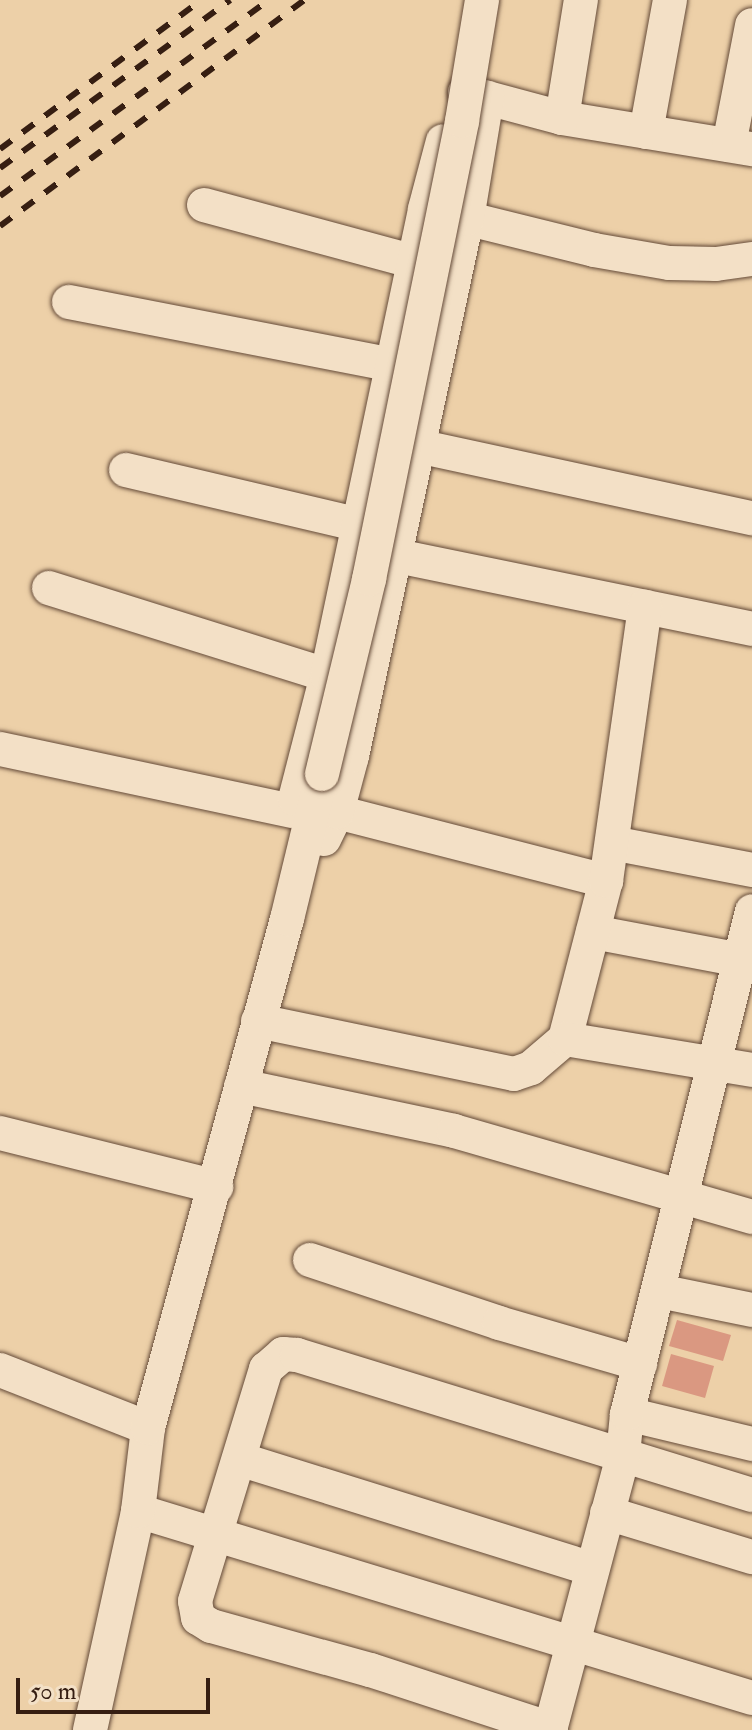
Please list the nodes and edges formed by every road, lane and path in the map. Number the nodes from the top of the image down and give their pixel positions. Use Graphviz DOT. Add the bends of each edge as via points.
graph roads {
  1 [pos="470,0"];
  2 [pos="482,0"];
  3 [pos="581,0"];
  4 [pos="670,0"];
  5 [pos="752,25"];
  6 [pos="472,94"];
  7 [pos="562,118"];
  8 [pos="646,132"];
  9 [pos="741,147"];
  10 [pos="204,205"];
  11 [pos="425,209"];
  12 [pos="467,219"];
  13 [pos="752,259"];
  14 [pos="415,262"];
  15 [pos="69,302"];
  16 [pos="394,365"];
  17 [pos="379,438"];
  18 [pos="419,447"];
  19 [pos="126,470"];
  20 [pos="752,518"];
  21 [pos="356,536"];
  22 [pos="396,556"];
  23 [pos="49,588"];
  24 [pos="645,607"];
  25 [pos="752,629"];
  26 [pos="327,675"];
  27 [pos="0,749"];
  28 [pos="292,811"];
  29 [pos="337,812"];
  30 [pos="612,843"];
  31 [pos="752,870"];
  32 [pos="606,881"];
  33 [pos="752,911"];
  34 [pos="287,919"];
  35 [pos="593,932"];
  36 [pos="746,961"];
  37 [pos="258,1021"];
  38 [pos="565,1039"];
  39 [pos="713,1061"];
  40 [pos="752,1070"];
  41 [pos="241,1086"];
  42 [pos="0,1133"];
  43 [pos="216,1187"];
  44 [pos="684,1196"];
  45 [pos="752,1217"];
  46 [pos="310,1260"];
  47 [pos="659,1291"];
  48 [pos="752,1310"];
  49 [pos="640,1364"];
  50 [pos="0,1370"];
  51 [pos="627,1414"];
  52 [pos="148,1428"];
  53 [pos="752,1444"];
  54 [pos="623,1455"];
  55 [pos="239,1459"];
  56 [pos="752,1495"];
  57 [pos="138,1511"];
  58 [pos="607,1513"];
  59 [pos="215,1535"];
  60 [pos="752,1557"];
  61 [pos="592,1569"];
  62 [pos="572,1644"];
  63 [pos="752,1698"];
  64 [pos="550,1729"];
  65 [pos="90,1730"];
  1 -- 6 [label="street"];
  2 -- 34 [label="street, bridge" via="369,579"];
  3 -- 7 [label="street"];
  4 -- 8 [label="street"];
  5 -- 9 [label="street"];
  6 -- 7 [label="street"];
  6 -- 11 [label="street"];
  6 -- 12 [label="street"];
  7 -- 8 [label="street"];
  8 -- 9 [label="street"];
  10 -- 14 [label="street"];
  11 -- 12 [label="street"];
  11 -- 14 [label="street"];
  12 -- 13 [label="street" via="669,263"];
  12 -- 18 [label="street"];
  14 -- 16 [label="street"];
  15 -- 16 [label="street"];
  16 -- 17 [label="street"];
  17 -- 18 [label="street"];
  17 -- 21 [label="street"];
  18 -- 20 [label="street"];
  18 -- 22 [label="street"];
  19 -- 21 [label="street"];
  21 -- 22 [label="street"];
  21 -- 26 [label="street"];
  22 -- 24 [label="street"];
  22 -- 29 [label="street"];
  23 -- 26 [label="street"];
  24 -- 25 [label="street"];
  24 -- 30 [label="street"];
  26 -- 28 [label="street"];
  27 -- 28 [label="street"];
  28 -- 34 [label="street"];
  29 -- 32 [label="street"];
  29 -- 34 [label="street"];
  30 -- 31 [label="street"];
  30 -- 32 [label="street"];
  32 -- 35 [label="street"];
  33 -- 36 [label="street"];
  34 -- 37 [label="street"];
  35 -- 36 [label="street"];
  35 -- 38 [label="street"];
  36 -- 39 [label="street"];
  37 -- 38 [label="street" via="514,1074 531,1068"];
  37 -- 41 [label="street"];
  38 -- 39 [label="street"];
  39 -- 40 [label="street"];
  39 -- 44 [label="street"];
  41 -- 43 [label="street"];
  41 -- 44 [label="street" via="454,1131"];
  42 -- 43 [label="street"];
  43 -- 52 [label="street"];
  44 -- 45 [label="street"];
  44 -- 47 [label="street"];
  46 -- 49 [label="street"];
  47 -- 48 [label="street"];
  47 -- 49 [label="street"];
  49 -- 51 [label="street"];
  50 -- 52 [label="street"];
  51 -- 53 [label="street"];
  51 -- 54 [label="street"];
  52 -- 57 [label="street"];
  54 -- 55 [label="street" via="283,1354 266,1369"];
  54 -- 56 [label="street"];
  54 -- 58 [label="street"];
  55 -- 59 [label="street"];
  55 -- 61 [label="street"];
  57 -- 59 [label="street"];
  57 -- 65 [label="street"];
  58 -- 60 [label="street"];
  58 -- 61 [label="street"];
  59 -- 62 [label="street"];
  59 -- 64 [label="street" via="195,1601 198,1618 211,1626 370,1670"];
  61 -- 62 [label="street"];
  62 -- 63 [label="street"];
  62 -- 64 [label="street"];
}
